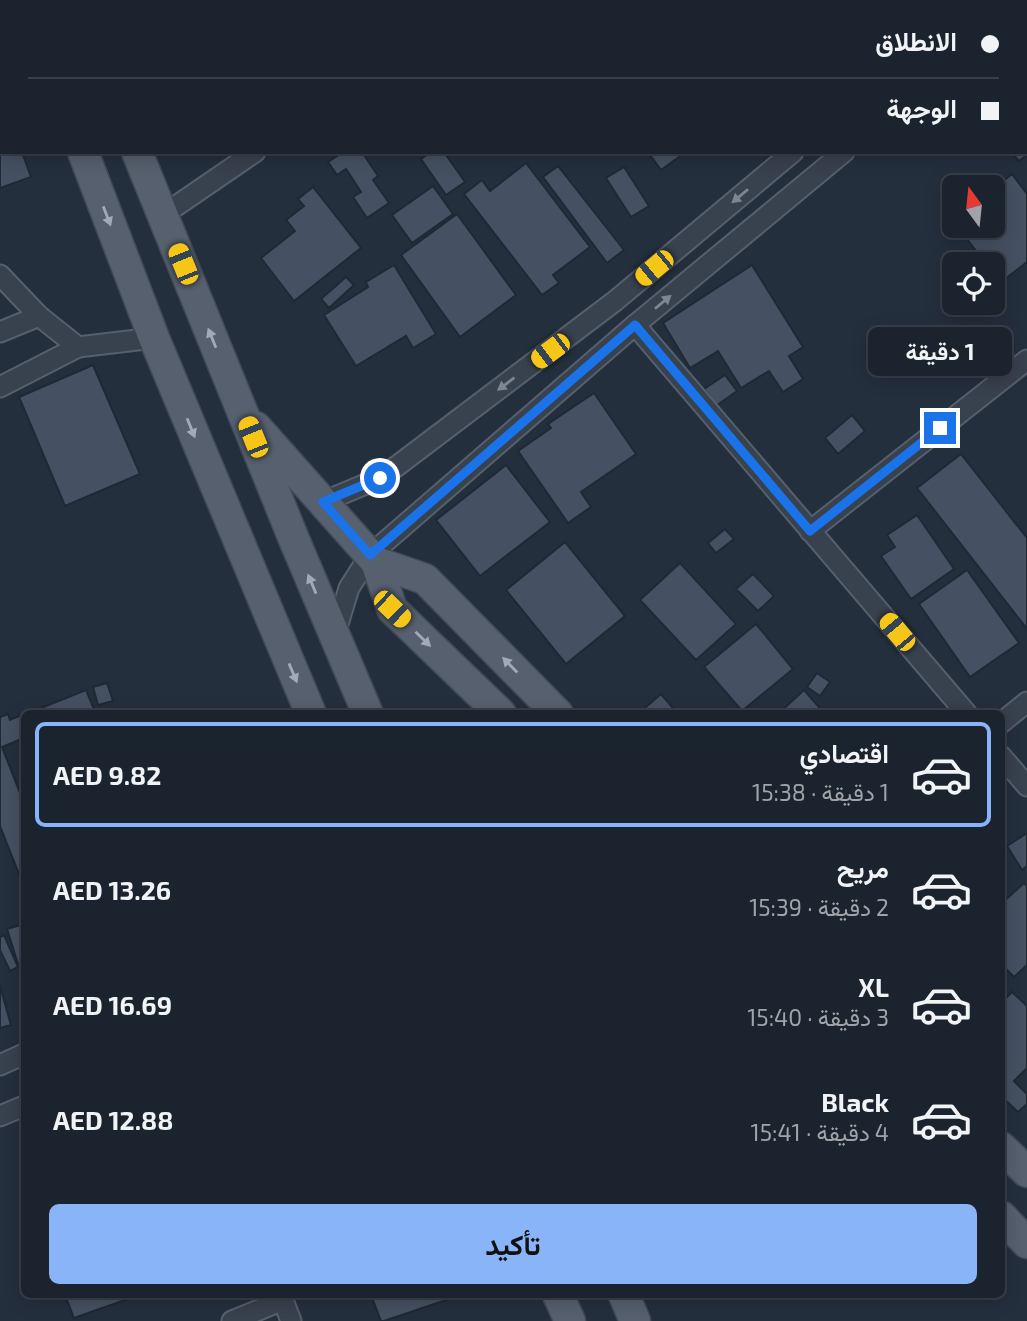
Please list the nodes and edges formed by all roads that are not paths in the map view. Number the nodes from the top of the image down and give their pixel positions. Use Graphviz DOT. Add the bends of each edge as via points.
graph roads {
  1 [pos="84,154"];
  2 [pos="138,154"];
  3 [pos="253,154"];
  4 [pos="791,154"];
  5 [pos="842,154"];
  6 [pos="163,215"];
  7 [pos="0,275"];
  8 [pos="39,316"];
  9 [pos="635,325"];
  10 [pos="0,332"];
  11 [pos="154,338"];
  12 [pos="78,347"];
  13 [pos="1027,360"];
  14 [pos="0,387"];
  15 [pos="242,412"];
  16 [pos="323,502"];
  17 [pos="810,531"];
  18 [pos="373,559"];
  19 [pos="334,637"];
  20 [pos="1027,702"];
  21 [pos="309,710"];
  22 [pos="366,710"];
  23 [pos="497,710"];
  24 [pos="554,710"];
  25 [pos="964,710"];
  26 [pos="1005,720"];
  27 [pos="1005,761"];
  28 [pos="1027,786"];
  29 [pos="21,1055"];
  30 [pos="0,1065"];
  31 [pos="21,1107"];
  32 [pos="0,1116"];
  33 [pos="1005,1151"];
  34 [pos="1027,1172"];
  35 [pos="1005,1220"];
  36 [pos="1027,1243"];
  37 [pos="559,1298"];
  38 [pos="625,1298"];
  39 [pos="232,1321"];
  40 [pos="291,1321"];
  41 [pos="570,1321"];
  42 [pos="635,1321"];
  1 -- 11 [label="main road, one-way"];
  2 -- 6 [label="main road"];
  3 -- 6 [label="street"];
  4 -- 16 [label="street, one-way" via="615,301 397,466"];
  9 -- 5 [label="street, one-way"];
  15 -- 6 [label="main road, one-way"];
  7 -- 8 [label="street"];
  8 -- 10 [label="street"];
  8 -- 12 [label="street"];
  9 -- 17 [label="street"];
  9 -- 18 [label="street"];
  11 -- 12 [label="street"];
  11 -- 21 [label="main road, one-way"];
  12 -- 14 [label="street"];
  13 -- 17 [label="street"];
  15 -- 16 [label="main road"];
  19 -- 15 [label="main road, one-way"];
  16 -- 18 [label="main road"];
  17 -- 25 [label="street"];
  18 -- 19 [label="street" via="349,588"];
  18 -- 23 [label="main road, one-way" via="392,609"];
  24 -- 18 [label="main road, one-way" via="425,579"];
  19 -- 22 [label="main road"];
  20 -- 26 [label="street"];
  27 -- 28 [label="street"];
  29 -- 30 [label="street"];
  31 -- 32 [label="street"];
  33 -- 34 [label="main road"];
  35 -- 36 [label="main road"];
  37 -- 41 [label="main road"];
  38 -- 42 [label="main road"];
  39 -- 40 [label="street" via="283,1300"];
}
